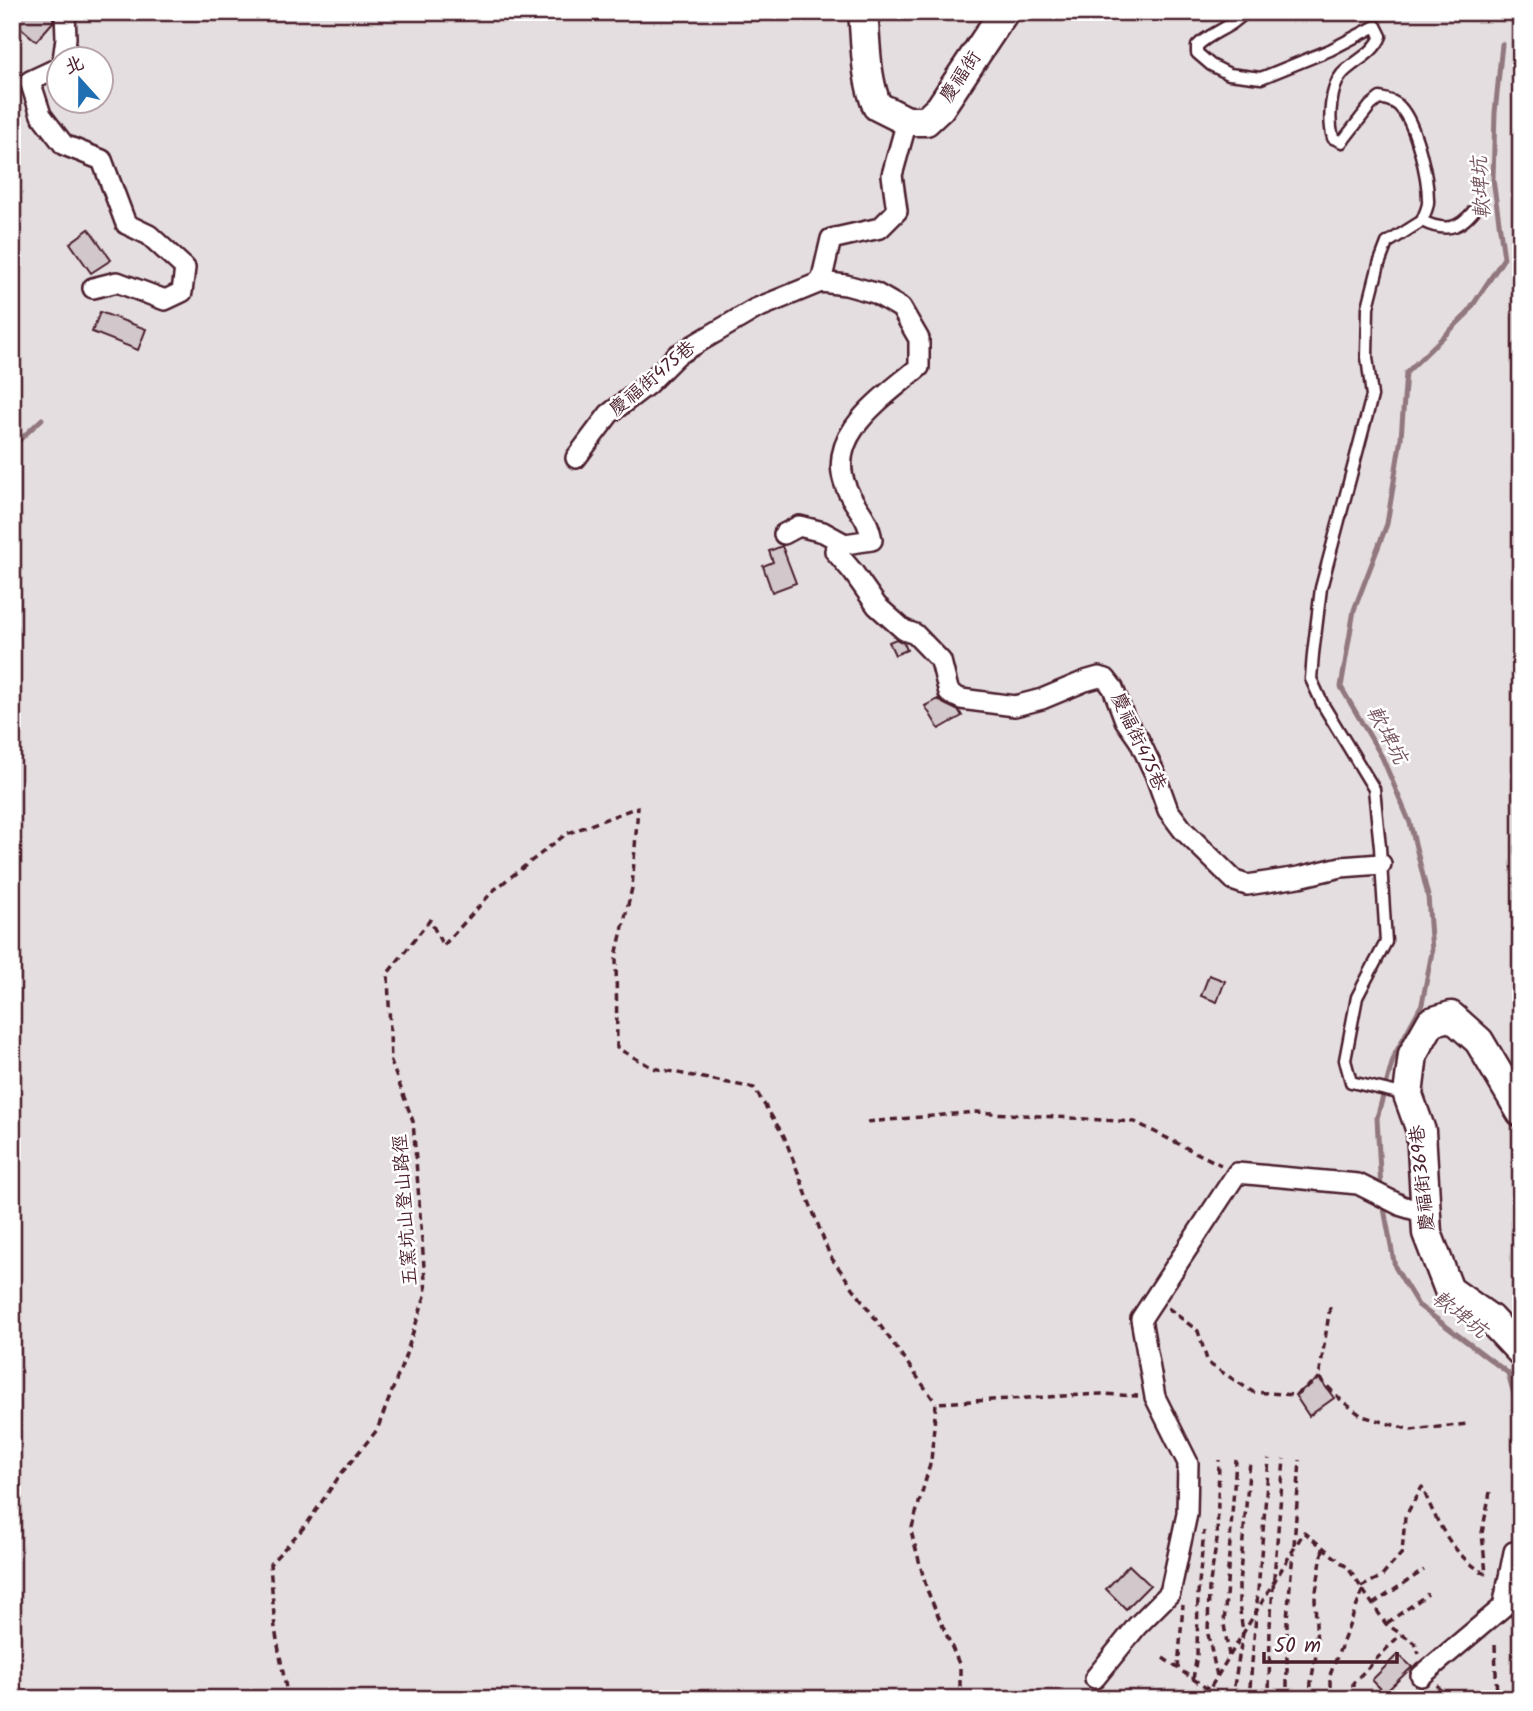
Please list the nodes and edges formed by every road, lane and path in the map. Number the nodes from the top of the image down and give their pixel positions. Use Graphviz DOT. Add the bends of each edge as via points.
graph roads {
  1 [pos="65,12"];
  2 [pos="863,12"];
  3 [pos="1004,12"];
  4 [pos="1245,12"];
  5 [pos="65,46"];
  6 [pos="46,74"];
  7 [pos="907,121"];
  8 [pos="1480,201"];
  9 [pos="1422,221"];
  10 [pos="821,282"];
  11 [pos="93,288"];
  12 [pos="576,458"];
  13 [pos="784,534"];
  14 [pos="845,544"];
  15 [pos="1381,864"];
  16 [pos="1408,1095"];
  17 [pos="1521,1112"];
  18 [pos="867,1122"];
  19 [pos="1237,1173"];
  20 [pos="1413,1209"];
  21 [pos="1155,1299"];
  22 [pos="1330,1307"];
  23 [pos="1521,1352"];
  24 [pos="1319,1378"];
  25 [pos="1155,1397"];
  26 [pos="936,1403"];
  27 [pos="1468,1424"];
  28 [pos="1284,1459"];
  29 [pos="1219,1460"];
  30 [pos="1236,1460"];
  31 [pos="1269,1460"];
  32 [pos="1300,1460"];
  33 [pos="1250,1461"];
  34 [pos="1490,1492"];
  35 [pos="1204,1519"];
  36 [pos="1323,1548"];
  37 [pos="1294,1549"];
  38 [pos="1521,1551"];
  39 [pos="1424,1570"];
  40 [pos="1275,1580"];
  41 [pos="1362,1588"];
  42 [pos="1185,1592"];
  43 [pos="1428,1594"];
  44 [pos="1373,1604"];
  45 [pos="1256,1612"];
  46 [pos="1386,1624"];
  47 [pos="1243,1633"];
  48 [pos="1401,1634"];
  49 [pos="1495,1645"];
  50 [pos="1230,1656"];
  51 [pos="1163,1658"];
  52 [pos="1178,1669"];
  53 [pos="1424,1674"];
  54 [pos="1217,1676"];
  55 [pos="1096,1678"];
  56 [pos="1193,1679"];
  57 [pos="1232,1698"];
  58 [pos="288,1699"];
  59 [pos="960,1699"];
  60 [pos="1249,1699"];
  61 [pos="1269,1699"];
  62 [pos="1287,1699"];
  63 [pos="1310,1699"];
  64 [pos="1330,1699"];
  65 [pos="1353,1699"];
  66 [pos="1497,1699"];
  1 -- 5 [label="street"];
  2 -- 7 [label="street" via="872,94 877,106"];
  3 -- 7 [label="street, 慶福街" via="940,108 926,121"];
  4 -- 9 [label="lane" via="1197,46 1197,53 1228,74 1261,78 1376,26 1381,36 1378,44 1340,76 1330,127 1333,138 1342,142 1380,98 1402,109 1424,170 1429,204"];
  6 -- 11 [label="street" via="30,81 41,115 64,145 102,160 126,224 149,235 185,268 182,292 165,300 117,282"];
  7 -- 10 [label="street" via="892,174 897,211 880,228 831,239"];
  8 -- 9 [label="lane" via="1470,216 1447,228"];
  9 -- 15 [label="lane" via="1387,243 1370,296 1367,357 1372,396 1321,588 1312,654 1311,679 1374,789"];
  10 -- 12 [label="street, 慶福街475巷" via="754,309 677,355 609,414"];
  10 -- 14 [label="street" via="874,293 901,308 919,339 919,368 857,421 840,457 846,487 868,522 872,540"];
  13 -- 14 [label="street" via="799,526"];
  14 -- 15 [label="street, 慶福街475巷" via="835,551 877,606 915,634 941,661 949,693 961,699 1015,706 1085,681 1106,679 1144,751 1168,810 1235,881 1247,885"];
  15 -- 16 [label="lane" via="1386,942 1357,997 1345,1060 1351,1082"];
  16 -- 17 [label="street" via="1413,1054 1431,1022 1451,1016 1479,1041"];
  16 -- 20 [label="street, 慶福街369巷" via="1421,1131"];
  18 -- 19 [label="path" via="976,1112 1135,1122"];
  19 -- 20 [label="street" via="1358,1184"];
  19 -- 21 [label="street"];
  20 -- 23 [label="street, 慶福街369巷" via="1449,1290 1490,1320"];
  21 -- 24 [label="path" via="1198,1331 1208,1363 1254,1392 1295,1395"];
  21 -- 25 [label="street" via="1141,1319"];
  22 -- 24 [label="path"];
  24 -- 27 [label="path" via="1362,1416 1411,1430"];
  25 -- 26 [label="path" via="1088,1395"];
  25 -- 55 [label="street" via="1188,1463 1187,1514 1170,1593"];
  26 -- 58 [label="path, 五窯坑山登山路徑" via="830,1256 784,1136 754,1088 653,1068 617,1048 616,956 632,888 638,807 566,834 494,890 443,946 430,920 388,973 391,1062 413,1121 426,1293 377,1430 306,1525 270,1563 275,1629"];
  26 -- 59 [label="path" via="931,1461 911,1531 927,1590 960,1666"];
  28 -- 40 [label="path"];
  29 -- 54 [label="path" via="1208,1634"];
  30 -- 50 [label="path" via="1224,1624"];
  31 -- 45 [label="path"];
  32 -- 37 [label="path"];
  33 -- 47 [label="path" via="1238,1603"];
  34 -- 41 [label="path" via="1482,1534 1486,1574 1469,1565 1441,1529 1422,1488 1405,1517 1402,1553 1382,1576"];
  35 -- 56 [label="path"];
  36 -- 37 [label="path" via="1304,1532"];
  36 -- 41 [label="path" via="1348,1568"];
  36 -- 63 [label="path" via="1315,1598 1317,1650"];
  37 -- 40 [label="path"];
  37 -- 62 [label="path" via="1287,1619"];
  38 -- 53 [label="street" via="1514,1552 1503,1607"];
  39 -- 44 [label="path"];
  40 -- 45 [label="path"];
  40 -- 61 [label="path"];
  41 -- 44 [label="path"];
  41 -- 64 [label="path" via="1330,1675"];
  42 -- 52 [label="path"];
  43 -- 46 [label="path"];
  44 -- 46 [label="path"];
  45 -- 47 [label="path"];
  45 -- 60 [label="path"];
  46 -- 48 [label="path"];
  47 -- 50 [label="path"];
  47 -- 57 [label="path"];
  48 -- 53 [label="path" via="1415,1643"];
  48 -- 65 [label="path" via="1353,1683"];
  49 -- 66 [label="path"];
  50 -- 54 [label="path"];
  51 -- 52 [label="path"];
  52 -- 56 [label="path"];
  54 -- 56 [label="path" via="1209,1690"];
}
